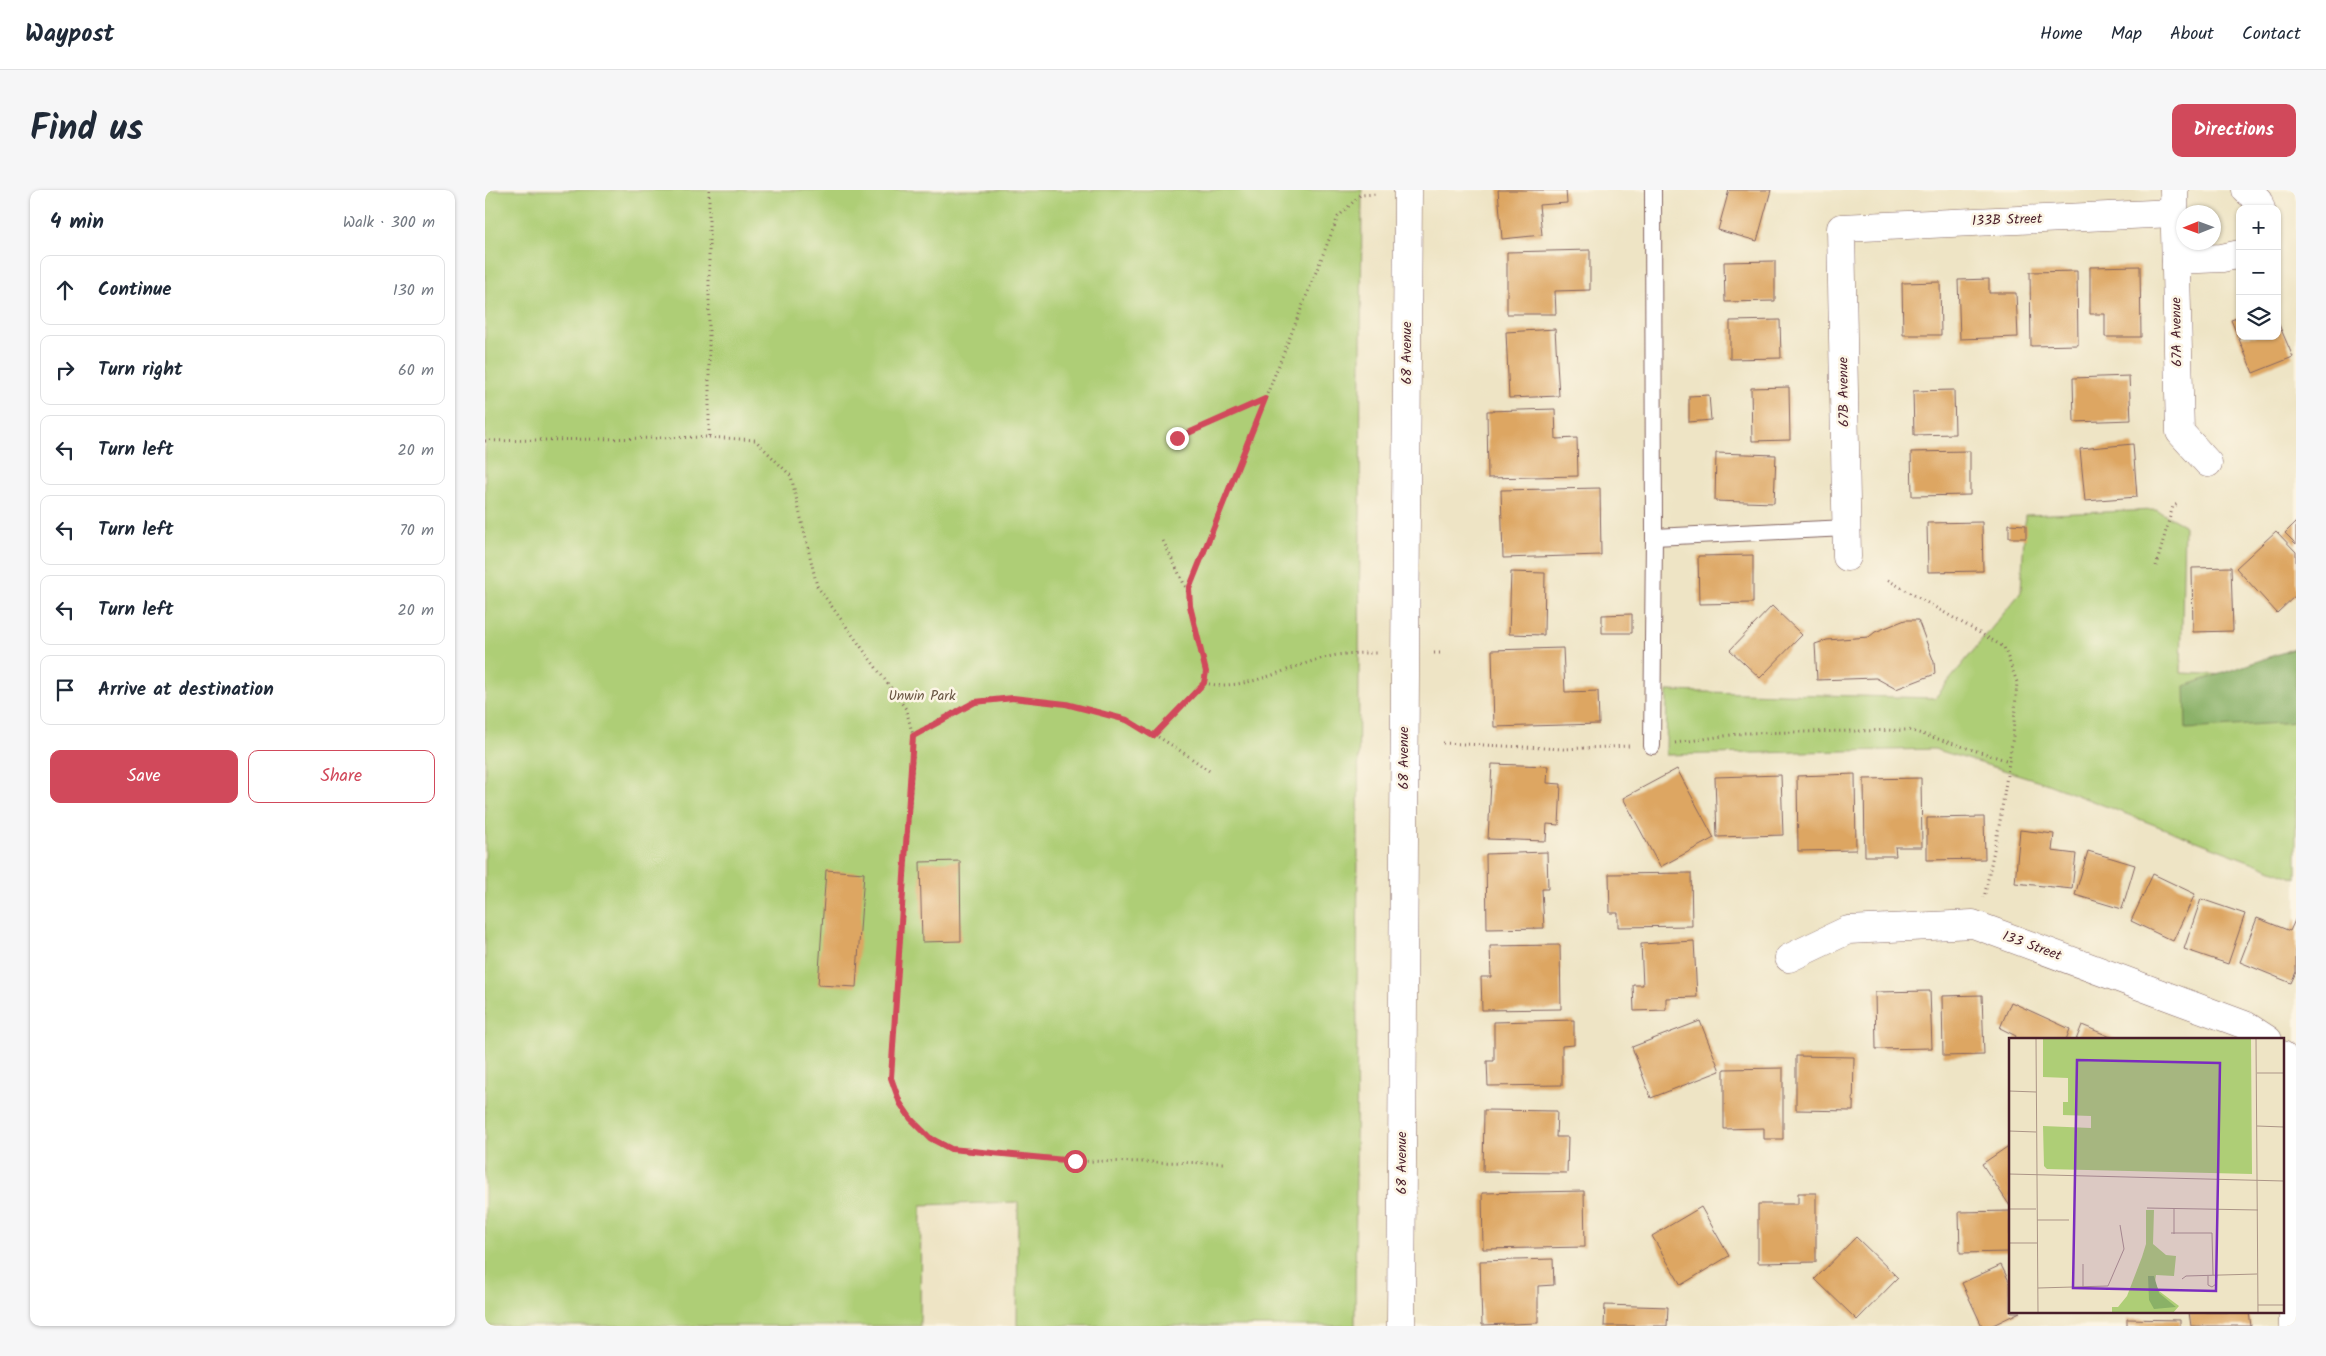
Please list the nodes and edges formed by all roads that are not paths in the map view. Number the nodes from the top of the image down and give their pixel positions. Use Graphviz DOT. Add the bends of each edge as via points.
graph roads {
  1 [pos="1408,190"];
  2 [pos="1653,190"];
  3 [pos="2246,190"];
  4 [pos="2174,202"];
  5 [pos="2260,205"];
  6 [pos="1841,228"];
  7 [pos="2236,255"];
  8 [pos="2176,260"];
  9 [pos="2208,463"];
  10 [pos="1847,528"];
  11 [pos="1654,537"];
  12 [pos="1847,557"];
  13 [pos="1651,746"];
  14 [pos="1789,958"];
  15 [pos="2265,1038"];
  16 [pos="2284,1057"];
  17 [pos="2287,1248"];
  18 [pos="1401,1326"];
  19 [pos="2293,1326"];
  1 -- 18 [label="street, 68 Avenue"];
  2 -- 11 [label="lane"];
  3 -- 5 [label="street"];
  4 -- 6 [label="street, 133B Street"];
  4 -- 8 [label="street, 67A Avenue"];
  6 -- 10 [label="street, 67B Avenue"];
  7 -- 8 [label="street"];
  8 -- 9 [label="street, 67A Avenue" via="2180,432"];
  10 -- 11 [label="lane"];
  10 -- 12 [label="street, 67B Avenue"];
  11 -- 13 [label="lane"];
  14 -- 15 [label="street, 133 Street" via="1848,930 1973,924 2245,1025"];
  16 -- 17 [label="street" via="2293,1101"];
  17 -- 19 [label="street"];
}
